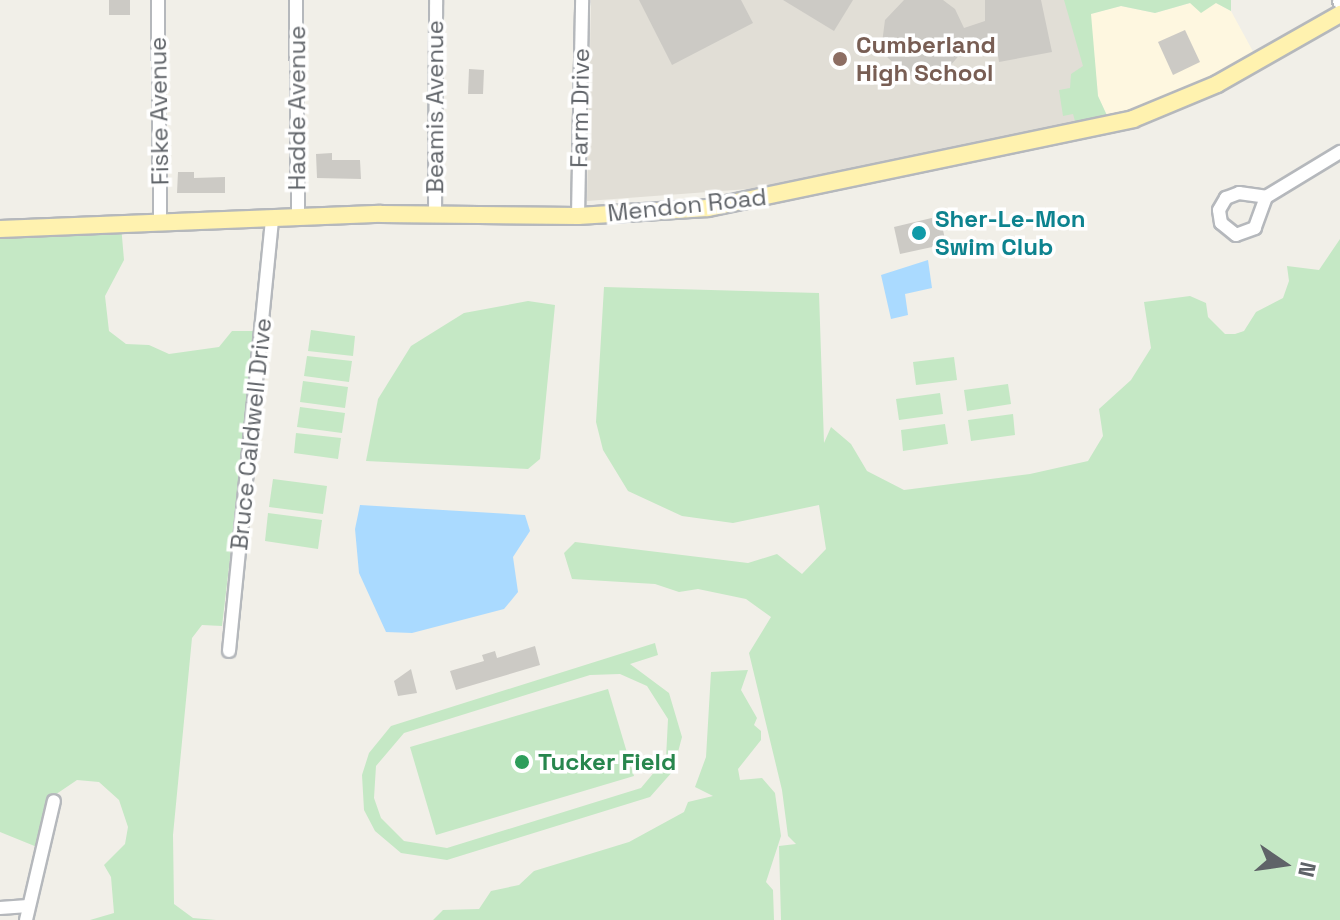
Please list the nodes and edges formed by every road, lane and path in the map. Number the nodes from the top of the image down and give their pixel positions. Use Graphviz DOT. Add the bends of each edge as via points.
graph roads {
  1 [pos="158,0"];
  2 [pos="296,0"];
  3 [pos="436,0"];
  4 [pos="582,0"];
  5 [pos="1340,14"];
  6 [pos="1340,152"];
  7 [pos="1266,197"];
  8 [pos="435,214"];
  9 [pos="578,216"];
  10 [pos="272,217"];
  11 [pos="298,217"];
  12 [pos="160,222"];
  13 [pos="0,229"];
  14 [pos="229,651"];
  15 [pos="54,801"];
  16 [pos="28,906"];
  17 [pos="0,908"];
  18 [pos="26,920"];
  1 -- 12 [label="street, Fiske Avenue"];
  2 -- 11 [label="street, Hadde Avenue"];
  3 -- 8 [label="street, Beamis Avenue"];
  4 -- 9 [label="street, Farm Drive"];
  5 -- 9 [label="main road, Mendon Road" via="1217,84 1133,119 708,208"];
  6 -- 7 [label="street"];
  8 -- 9 [label="main road, Mendon Road"];
  8 -- 11 [label="main road, Mendon Road"];
  10 -- 11 [label="main road, Mendon Road"];
  10 -- 12 [label="main road, Mendon Road"];
  10 -- 14 [label="street, Bruce Caldwell Drive"];
  12 -- 13 [label="main road, Mendon Road"];
  15 -- 16 [label="street"];
  16 -- 17 [label="street"];
  16 -- 18 [label="street"];
}
